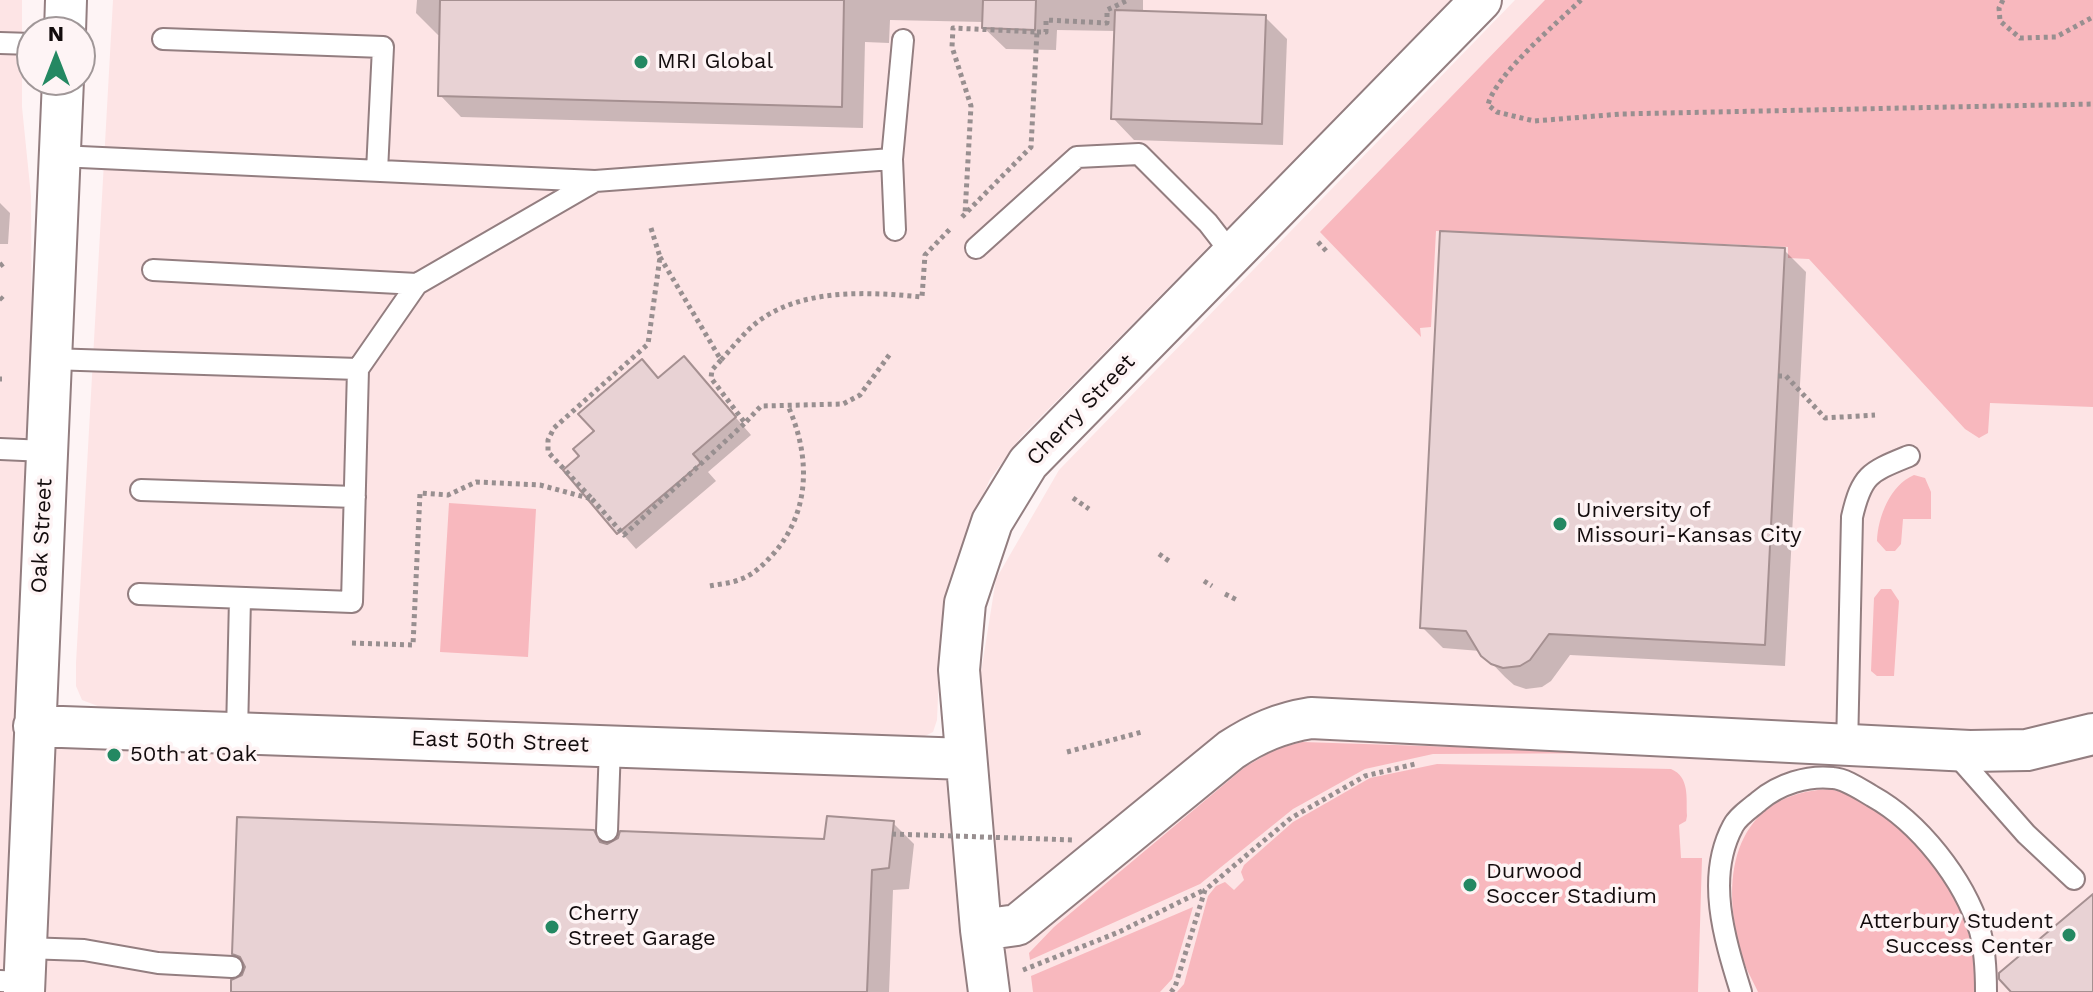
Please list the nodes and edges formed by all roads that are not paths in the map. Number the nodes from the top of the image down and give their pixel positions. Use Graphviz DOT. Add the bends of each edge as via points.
graph roads {
  1 [pos="1481,0"];
  2 [pos="163,39"];
  3 [pos="903,40"];
  4 [pos="62,96"];
  5 [pos="59,156"];
  6 [pos="892,159"];
  7 [pos="377,171"];
  8 [pos="595,181"];
  9 [pos="895,230"];
  10 [pos="976,248"];
  11 [pos="1232,254"];
  12 [pos="153,270"];
  13 [pos="417,284"];
  14 [pos="50,359"];
  15 [pos="358,369"];
  16 [pos="0,449"];
  17 [pos="46,451"];
  18 [pos="1909,456"];
  19 [pos="141,490"];
  20 [pos="355,497"];
  21 [pos="139,594"];
  22 [pos="240,598"];
  23 [pos="34,726"];
  24 [pos="237,733"];
  25 [pos="2093,734"];
  26 [pos="610,746"];
  27 [pos="1952,750"];
  28 [pos="966,759"];
  29 [pos="1842,762"];
  30 [pos="607,831"];
  31 [pos="2074,879"];
  32 [pos="981,930"];
  33 [pos="232,967"];
  34 [pos="18,976"];
  35 [pos="989,992"];
  36 [pos="1741,992"];
  37 [pos="1986,992"];
  1 -- 11 [label="street, Cherry Street"];
  2 -- 7 [label="lane" via="383,47"];
  3 -- 6 [label="lane"];
  4 -- 5 [label="street, Oak Street"];
  5 -- 7 [label="lane"];
  5 -- 14 [label="street, Oak Street"];
  6 -- 8 [label="lane"];
  6 -- 9 [label="lane"];
  7 -- 8 [label="lane"];
  8 -- 13 [label="lane"];
  10 -- 11 [label="lane" via="1077,157 1139,154"];
  11 -- 28 [label="street, Cherry Street" via="1028,463 992,522 965,603 959,670"];
  12 -- 13 [label="lane"];
  13 -- 15 [label="lane"];
  14 -- 15 [label="lane"];
  14 -- 17 [label="street, Oak Street"];
  15 -- 20 [label="lane"];
  16 -- 17 [label="lane"];
  17 -- 23 [label="street, Oak Street"];
  18 -- 29 [label="lane" via="1877,469 1859,487 1852,517"];
  19 -- 20 [label="lane"];
  20 -- 22 [label="lane" via="352,602"];
  21 -- 22 [label="lane"];
  22 -- 24 [label="lane"];
  23 -- 24 [label="street, East 50th Street"];
  23 -- 34 [label="street, Oak Street"];
  24 -- 26 [label="street, East 50th Street"];
  25 -- 27 [label="street" via="2027,750"];
  26 -- 28 [label="street, East 50th Street"];
  26 -- 30 [label="lane"];
  27 -- 29 [label="street"];
  27 -- 31 [label="lane"];
  28 -- 32 [label="street, Cherry Street"];
  29 -- 32 [label="street" via="1695,735 1311,718 1284,722 1231,750 1017,925"];
  29 -- 36 [label="lane" via="1766,795 1733,824 1720,871 1721,919"];
  29 -- 37 [label="lane" via="1916,828 1962,892 1980,932"];
  32 -- 35 [label="street, Cherry Street"];
  33 -- 34 [label="lane" via="158,963 84,950"];
}
